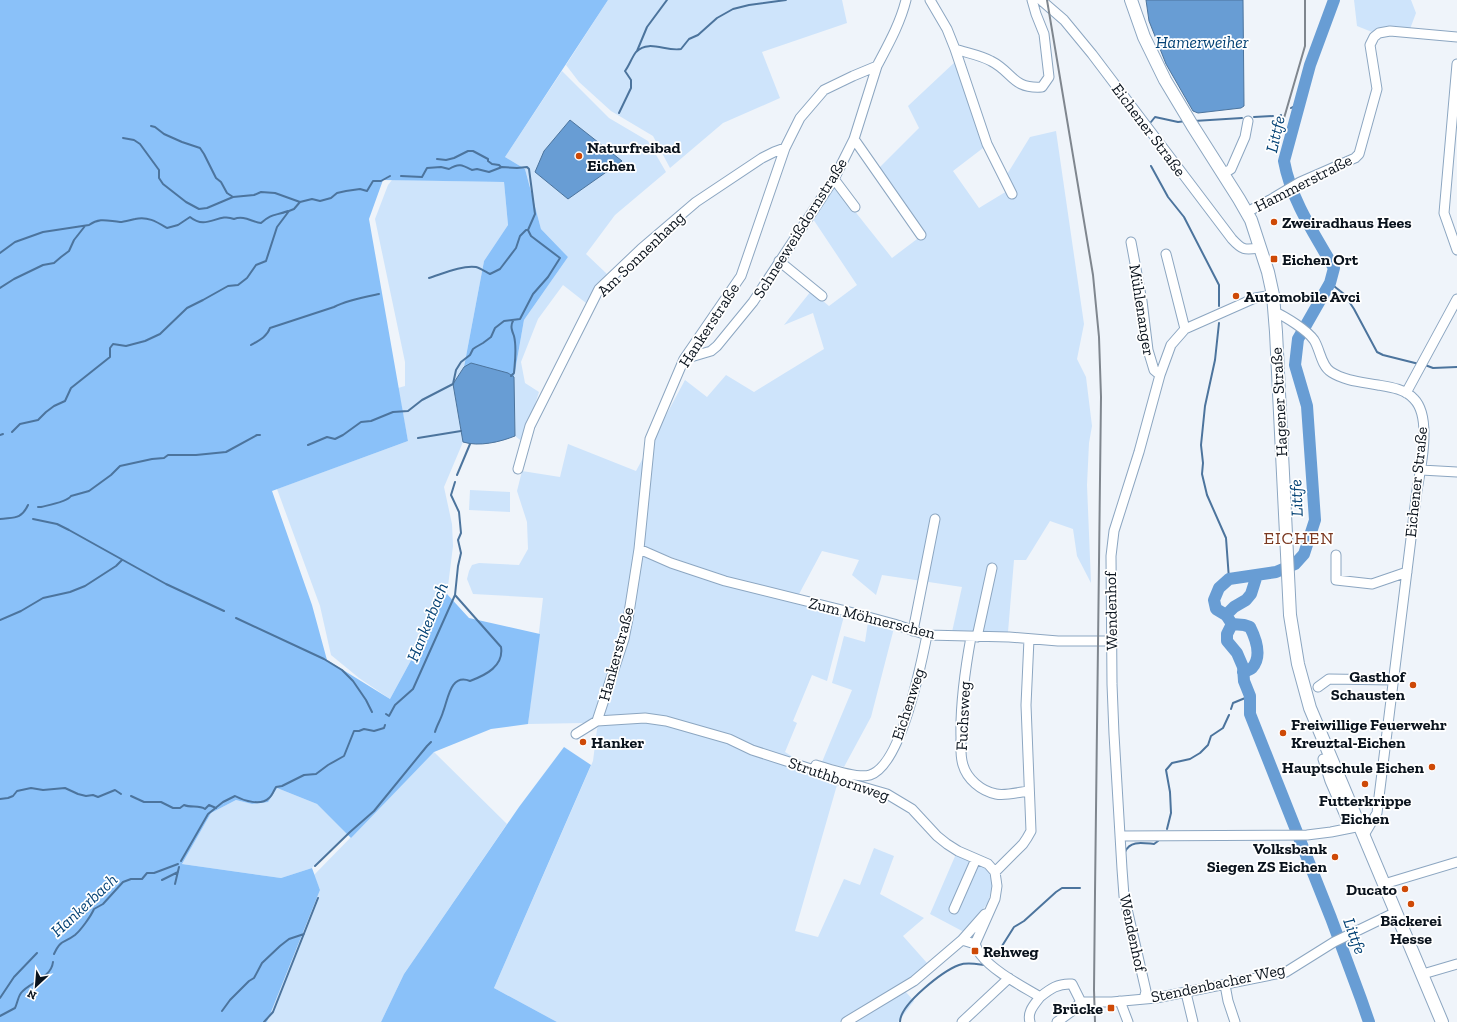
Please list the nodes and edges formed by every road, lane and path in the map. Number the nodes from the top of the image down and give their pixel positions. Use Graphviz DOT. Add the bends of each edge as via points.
graph roads {
  1 [pos="906,0"];
  2 [pos="930,0"];
  3 [pos="1032,0"];
  4 [pos="1042,0"];
  5 [pos="1131,0"];
  6 [pos="1457,37"];
  7 [pos="955,49"];
  8 [pos="1457,64"];
  9 [pos="877,66"];
  10 [pos="1248,121"];
  11 [pos="854,139"];
  12 [pos="785,148"];
  13 [pos="1223,174"];
  14 [pos="834,179"];
  15 [pos="1012,194"];
  16 [pos="855,207"];
  17 [pos="1247,212"];
  18 [pos="921,235"];
  19 [pos="1131,242"];
  20 [pos="1260,248"];
  21 [pos="1457,250"];
  22 [pos="1166,254"];
  23 [pos="779,262"];
  24 [pos="1273,295"];
  25 [pos="822,296"];
  26 [pos="1457,299"];
  27 [pos="1275,312"];
  28 [pos="1185,329"];
  29 [pos="684,359"];
  30 [pos="1160,375"];
  31 [pos="1406,393"];
  32 [pos="518,469"];
  33 [pos="1421,470"];
  34 [pos="1457,472"];
  35 [pos="935,519"];
  36 [pos="639,549"];
  37 [pos="1336,555"];
  38 [pos="992,568"];
  39 [pos="1407,572"];
  40 [pos="914,631"];
  41 [pos="927,635"];
  42 [pos="974,637"];
  43 [pos="1029,639"];
  44 [pos="1112,641"];
  45 [pos="1394,680"];
  46 [pos="1318,687"];
  47 [pos="597,721"];
  48 [pos="576,734"];
  49 [pos="1323,759"];
  50 [pos="814,770"];
  51 [pos="1029,791"];
  52 [pos="1363,830"];
  53 [pos="1120,836"];
  54 [pos="976,859"];
  55 [pos="1457,862"];
  56 [pos="996,872"];
  57 [pos="1384,884"];
  58 [pos="992,906"];
  59 [pos="954,909"];
  60 [pos="1396,912"];
  61 [pos="962,940"];
  62 [pos="975,944"];
  63 [pos="1457,964"];
  64 [pos="1423,974"];
  65 [pos="1010,978"];
  66 [pos="1225,985"];
  67 [pos="1186,993"];
  68 [pos="1040,997"];
  69 [pos="1144,999"];
  70 [pos="1120,1001"];
  71 [pos="1081,1002"];
  72 [pos="846,1022"];
  73 [pos="962,1022"];
  74 [pos="1030,1022"];
  75 [pos="1057,1022"];
  76 [pos="1128,1022"];
  77 [pos="1193,1022"];
  78 [pos="1235,1022"];
  79 [pos="1442,1022"];
  1 -- 9 [label="street" via="896,31"];
  2 -- 7 [label="street"];
  3 -- 7 [label="street" via="1044,34 1049,77 1042,86 1030,88 1016,82 993,62"];
  4 -- 20 [label="street, Eichener Straße" via="1064,20 1092,54 1238,246 1245,250"];
  5 -- 13 [label="main road, Hagener Straße" via="1160,70"];
  6 -- 17 [label="street, Hammerstraße" via="1390,31 1374,37 1370,45 1377,89 1359,154 1300,182"];
  7 -- 15 [label="street" via="987,144"];
  8 -- 21 [label="street" via="1444,213"];
  9 -- 11 [label="street, Schneeweißdornstraße"];
  9 -- 12 [label="street, Hankerstraße" via="824,90 800,118"];
  10 -- 13 [label="street" via="1245,137 1231,169"];
  11 -- 14 [label="street, Schneeweißdornstraße"];
  11 -- 18 [label="street"];
  12 -- 29 [label="street, Hankerstraße" via="741,276"];
  12 -- 32 [label="street, Am Sonnenhang" via="762,158 696,202 599,289 530,426"];
  13 -- 17 [label="main road, Hagener Straße"];
  14 -- 16 [label="street"];
  14 -- 23 [label="street, Schneeweißdornstraße"];
  17 -- 20 [label="main road, Hagener Straße"];
  19 -- 30 [label="street, Mühlenanger" via="1148,350 1154,370"];
  20 -- 24 [label="main road, Hagener Straße"];
  22 -- 28 [label="street"];
  23 -- 25 [label="street"];
  23 -- 29 [label="street, Schneeweißdornstraße" via="752,302 717,346 711,351"];
  24 -- 27 [label="main road, Hagener Straße"];
  24 -- 28 [label="street, Wendenhof" via="1255,298"];
  26 -- 31 [label="street"];
  27 -- 31 [label="street, Eichener Straße" via="1310,336 1329,371 1343,378 1395,388"];
  27 -- 52 [label="main road, Hagener Straße" via="1286,558 1290,615 1298,664 1310,708"];
  28 -- 30 [label="street, Wendenhof" via="1171,345"];
  29 -- 36 [label="street, Hankerstraße" via="650,439"];
  30 -- 44 [label="street, Wendenhof" via="1140,452 1114,531 1111,556"];
  31 -- 33 [label="street, Eichener Straße" via="1415,400 1422,412 1424,427"];
  33 -- 34 [label="street"];
  33 -- 39 [label="street, Eichener Straße"];
  35 -- 40 [label="street"];
  36 -- 40 [label="street, Zum Möhnerschen" via="725,581"];
  36 -- 47 [label="street, Hankerstraße" via="624,639"];
  37 -- 39 [label="street" via="1336,580 1372,584"];
  38 -- 42 [label="street, Fuchsweg"];
  39 -- 45 [label="street, Eichener Straße"];
  40 -- 41 [label="street, Zum Möhnerschen"];
  41 -- 42 [label="street, Zum Möhnerschen"];
  41 -- 50 [label="street, Eichenweg" via="904,725 879,770 868,776 816,765"];
  42 -- 43 [label="street, Zum Möhnerschen"];
  42 -- 51 [label="street, Fuchsweg" via="960,716 963,766 975,784 988,791 1001,794"];
  43 -- 44 [label="street, Zum Möhnerschen"];
  43 -- 51 [label="street" via="1026,705"];
  44 -- 53 [label="street, Wendenhof"];
  45 -- 46 [label="street" via="1329,679"];
  45 -- 52 [label="street, Eichener Straße" via="1377,813"];
  47 -- 48 [label="street, Hankerstraße"];
  47 -- 50 [label="street, Struthbornweg" via="645,718 666,721 729,739 752,750"];
  49 -- 52 [label="street" via="1346,818"];
  50 -- 54 [label="street, Struthbornweg" via="887,794 912,809 947,844"];
  51 -- 56 [label="street" via="1029,835"];
  52 -- 53 [label="street" via="1289,836"];
  52 -- 57 [label="main road, Hagener Straße"];
  53 -- 69 [label="street, Wendenhof" via="1124,896 1146,991"];
  54 -- 56 [label="street, Struthbornweg" via="988,864"];
  54 -- 59 [label="street"];
  55 -- 57 [label="street"];
  56 -- 58 [label="street" via="997,886"];
  57 -- 60 [label="main road, Hagener Straße"];
  58 -- 61 [label="street"];
  58 -- 62 [label="street"];
  60 -- 64 [label="main road, Hagener Straße"];
  60 -- 66 [label="street, Stendenbacher Weg" via="1334,942 1286,972"];
  61 -- 62 [label="street"];
  61 -- 72 [label="street" via="914,981"];
  62 -- 65 [label="street" via="988,963"];
  63 -- 64 [label="street"];
  64 -- 79 [label="main road, Hagener Straße"];
  65 -- 68 [label="street"];
  65 -- 73 [label="street"];
  66 -- 67 [label="street, Stendenbacher Weg"];
  66 -- 78 [label="street"];
  67 -- 69 [label="street, Stendenbacher Weg"];
  67 -- 77 [label="street"];
  68 -- 71 [label="street" via="1052,987 1072,984"];
  68 -- 74 [label="street" via="1029,1012"];
  69 -- 70 [label="street, Stendenbacher Weg"];
  70 -- 71 [label="street, Stendenbacher Weg"];
  70 -- 76 [label="street"];
  71 -- 75 [label="street"];
}
